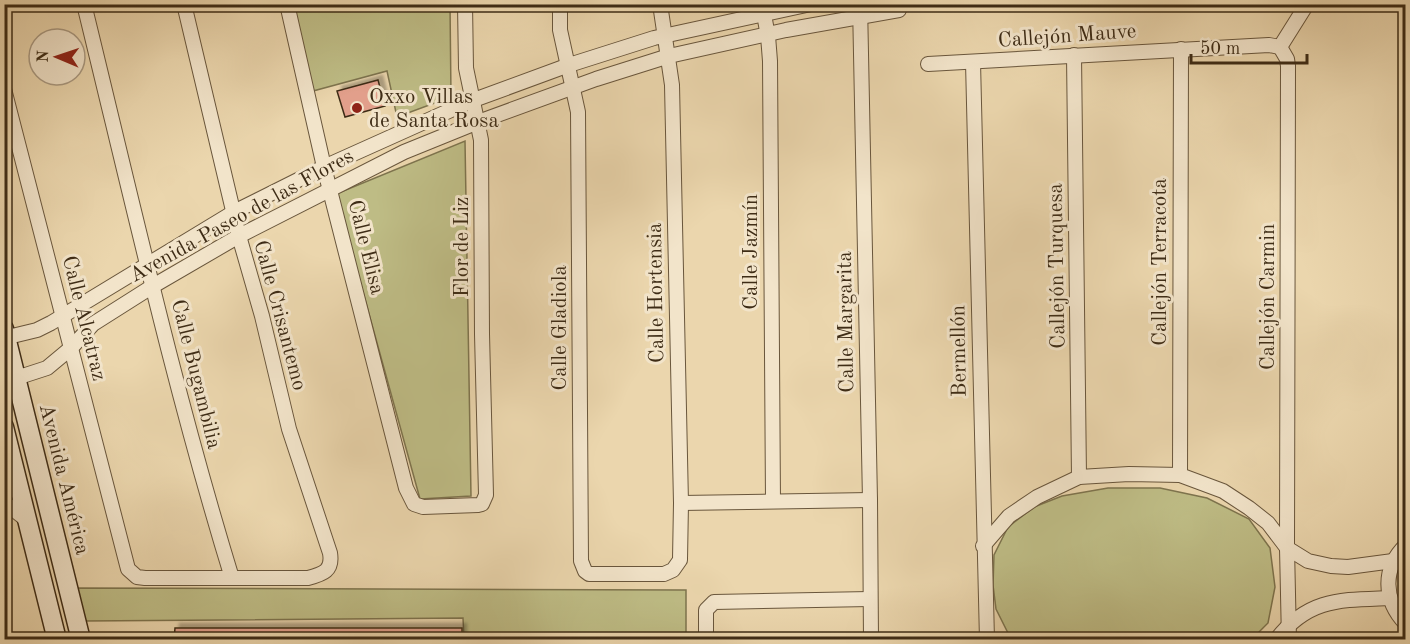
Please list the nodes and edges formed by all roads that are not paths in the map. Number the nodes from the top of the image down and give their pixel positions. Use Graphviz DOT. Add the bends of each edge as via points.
graph roads {
  1 [pos="84,4"];
  2 [pos="184,4"];
  3 [pos="286,4"];
  4 [pos="465,4"];
  5 [pos="560,4"];
  6 [pos="660,4"];
  7 [pos="811,4"];
  8 [pos="1307,4"];
  9 [pos="763,10"];
  10 [pos="860,10"];
  11 [pos="899,10"];
  12 [pos="665,36"];
  13 [pos="768,36"];
  14 [pos="1281,47"];
  15 [pos="1181,49"];
  16 [pos="1074,55"];
  17 [pos="669,56"];
  18 [pos="973,62"];
  19 [pos="928,64"];
  20 [pos="569,65"];
  21 [pos="573,88"];
  22 [pos="4,89"];
  23 [pos="471,101"];
  24 [pos="478,122"];
  25 [pos="324,166"];
  26 [pos="331,188"];
  27 [pos="234,212"];
  28 [pos="239,236"];
  29 [pos="148,266"];
  30 [pos="153,286"];
  31 [pos="63,316"];
  32 [pos="5,335"];
  33 [pos="70,348"];
  34 [pos="10,380"];
  35 [pos="4,427"];
  36 [pos="1180,475"];
  37 [pos="1079,477"];
  38 [pos="410,499"];
  39 [pos="870,500"];
  40 [pos="773,501"];
  41 [pos="4,502"];
  42 [pos="681,503"];
  43 [pos="28,521"];
  44 [pos="1406,545"];
  45 [pos="983,546"];
  46 [pos="1287,548"];
  47 [pos="1393,561"];
  48 [pos="664,574"];
  49 [pos="231,578"];
  50 [pos="1389,598"];
  51 [pos="870,599"];
  52 [pos="76,620"];
  53 [pos="1289,622"];
  54 [pos="1406,624"];
  55 [pos="56,635"];
  56 [pos="989,636"];
  57 [pos="81,639"];
  58 [pos="706,639"];
  59 [pos="871,639"];
  60 [pos="1276,639"];
  61 [pos="1289,639"];
  1 -- 29 [label="street, Calle Bugambilia"];
  2 -- 27 [label="street, Calle Crisantemo"];
  3 -- 25 [label="street, Calle Elisa"];
  4 -- 23 [label="street, Flor de Liz"];
  5 -- 20 [label="street, Calle Gladiola" via="560,30"];
  6 -- 12 [label="street, Calle Hortensia"];
  7 -- 9 [label="street, Avenida Paseo de las Flores"];
  8 -- 14 [label="street"];
  9 -- 12 [label="street, Avenida Paseo de las Flores"];
  9 -- 13 [label="street, Calle Jazmín"];
  10 -- 11 [label="street"];
  10 -- 13 [label="street, Avenida Paseo de las Flores"];
  10 -- 39 [label="street, Calle Margarita"];
  12 -- 17 [label="street, Calle Hortensia"];
  12 -- 20 [label="street, Avenida Paseo de las Flores"];
  13 -- 17 [label="street, Avenida Paseo de las Flores"];
  13 -- 40 [label="street, Calle Jazmín"];
  14 -- 15 [label="street, Callejón Mauve"];
  14 -- 46 [label="street, Callejón Carmin" via="1288,66"];
  15 -- 16 [label="street, Callejón Mauve"];
  15 -- 36 [label="street, Callejón Terracota"];
  16 -- 18 [label="street, Callejón Mauve"];
  16 -- 37 [label="street, Callejón Turquesa"];
  17 -- 21 [label="street, Avenida Paseo de las Flores"];
  17 -- 42 [label="street, Calle Hortensia"];
  18 -- 19 [label="street, Callejón Mauve"];
  18 -- 45 [label="street, Bermellón"];
  20 -- 21 [label="street, Calle Gladiola"];
  20 -- 23 [label="street, Avenida Paseo de las Flores"];
  21 -- 24 [label="street, Avenida Paseo de las Flores"];
  21 -- 48 [label="street, Calle Gladiola" via="578,111 581,561 589,574"];
  22 -- 31 [label="street, Calle Alcatraz"];
  23 -- 24 [label="street, Flor de Liz"];
  23 -- 25 [label="street, Avenida Paseo de las Flores"];
  24 -- 26 [label="street, Avenida Paseo de las Flores"];
  24 -- 38 [label="street, Flor de Liz" via="485,499 478,505 423,507"];
  25 -- 26 [label="street, Calle Elisa"];
  25 -- 27 [label="street, Avenida Paseo de las Flores"];
  26 -- 28 [label="street, Avenida Paseo de las Flores"];
  26 -- 38 [label="street, Calle Elisa"];
  27 -- 28 [label="street, Calle Crisantemo"];
  27 -- 29 [label="street, Avenida Paseo de las Flores"];
  28 -- 30 [label="street, Avenida Paseo de las Flores"];
  28 -- 49 [label="street, Calle Crisantemo" via="289,429 331,564 324,573 308,578"];
  29 -- 30 [label="street, Calle Bugambilia"];
  29 -- 31 [label="street, Avenida Paseo de las Flores"];
  30 -- 33 [label="street, Avenida Paseo de las Flores" via="93,324"];
  30 -- 49 [label="street, Calle Bugambilia" via="202,482"];
  31 -- 32 [label="street, Avenida Paseo de las Flores" via="37,330"];
  31 -- 33 [label="street, Calle Alcatraz"];
  32 -- 34 [label="main road, Avenida América"];
  33 -- 34 [label="street, Avenida Paseo de las Flores" via="47,368"];
  33 -- 49 [label="street, Calle Alcatraz" via="128,569 145,578"];
  34 -- 52 [label="main road, Avenida América"];
  35 -- 43 [label="main road"];
  36 -- 37 [label="street"];
  36 -- 46 [label="street" via="1223,491 1249,508 1268,523"];
  37 -- 45 [label="street" via="1009,516"];
  39 -- 40 [label="street"];
  39 -- 51 [label="street, Calle Margarita"];
  40 -- 42 [label="street"];
  41 -- 43 [label="street"];
  42 -- 48 [label="street, Calle Hortensia" via="680,560"];
  43 -- 55 [label="main road"];
  44 -- 47 [label="street"];
  45 -- 56 [label="street, Bermellón"];
  46 -- 47 [label="street" via="1308,561 1331,566"];
  46 -- 53 [label="street, Callejón Carmin"];
  47 -- 50 [label="street" via="1388,573"];
  50 -- 53 [label="street" via="1324,604"];
  50 -- 54 [label="street"];
  51 -- 58 [label="street" via="718,601 711,603 706,613"];
  51 -- 59 [label="street, Calle Margarita"];
  52 -- 55 [label="main road" via="69,631"];
  52 -- 57 [label="main road, Avenida América"];
  53 -- 60 [label="street"];
  53 -- 61 [label="street, Callejón Carmin"];
}
